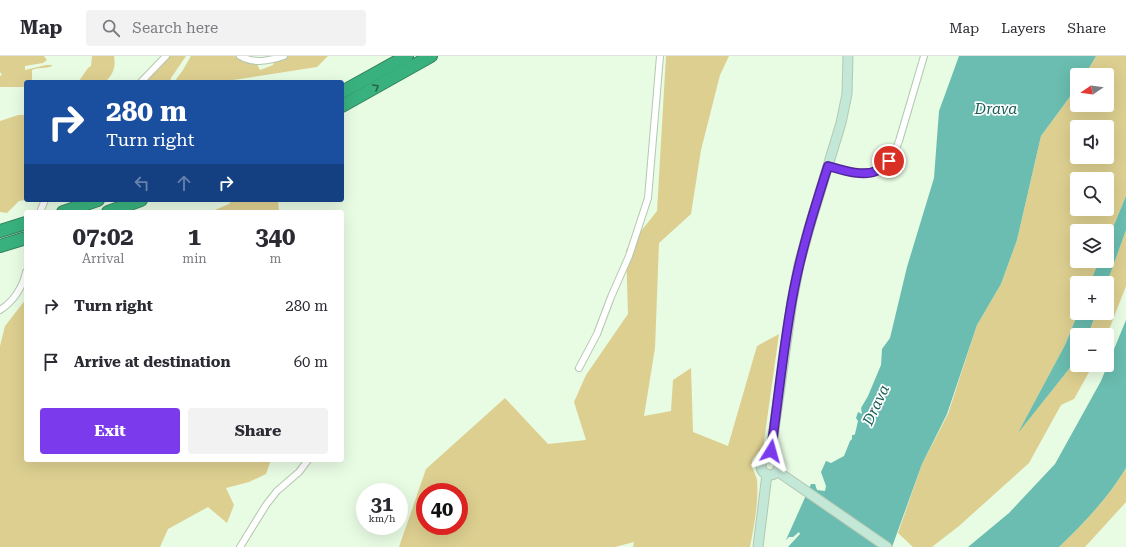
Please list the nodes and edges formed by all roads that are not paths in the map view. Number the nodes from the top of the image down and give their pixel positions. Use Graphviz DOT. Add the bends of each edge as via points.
graph roads {
  1 [pos="166,56"];
  2 [pos="240,56"];
  3 [pos="284,56"];
  4 [pos="407,56"];
  5 [pos="431,56"];
  6 [pos="848,56"];
  7 [pos="924,56"];
  8 [pos="660,57"];
  9 [pos="143,80"];
  10 [pos="344,91"];
  11 [pos="344,105"];
  12 [pos="828,166"];
  13 [pos="92,202"];
  14 [pos="136,202"];
  15 [pos="69,210"];
  16 [pos="114,210"];
  17 [pos="24,224"];
  18 [pos="2,230"];
  19 [pos="24,239"];
  20 [pos="1,246"];
  21 [pos="24,279"];
  22 [pos="0,310"];
  23 [pos="579,368"];
  24 [pos="769,457"];
  25 [pos="306,462"];
  26 [pos="781,473"];
  27 [pos="766,474"];
  28 [pos="240,547"];
  29 [pos="758,547"];
  30 [pos="887,547"];
  1 -- 9 [label="street"];
  2 -- 3 [label="street" via="255,61 266,61"];
  4 -- 10 [label="highway"];
  11 -- 5 [label="highway, one-way"];
  6 -- 12 [label="street" via="848,94"];
  7 -- 12 [label="street" via="899,141 889,161 875,172 864,173"];
  8 -- 23 [label="street" via="648,198 629,256 597,334"];
  12 -- 24 [label="street" via="793,294"];
  13 -- 15 [label="highway"];
  14 -- 16 [label="highway"];
  17 -- 18 [label="highway"];
  19 -- 20 [label="highway"];
  21 -- 22 [label="street" via="18,291"];
  24 -- 26 [label="street" via="775,459"];
  24 -- 27 [label="street" via="761,464"];
  25 -- 28 [label="street" via="273,496"];
  26 -- 27 [label="street"];
  26 -- 30 [label="street"];
  27 -- 29 [label="street"];
}
